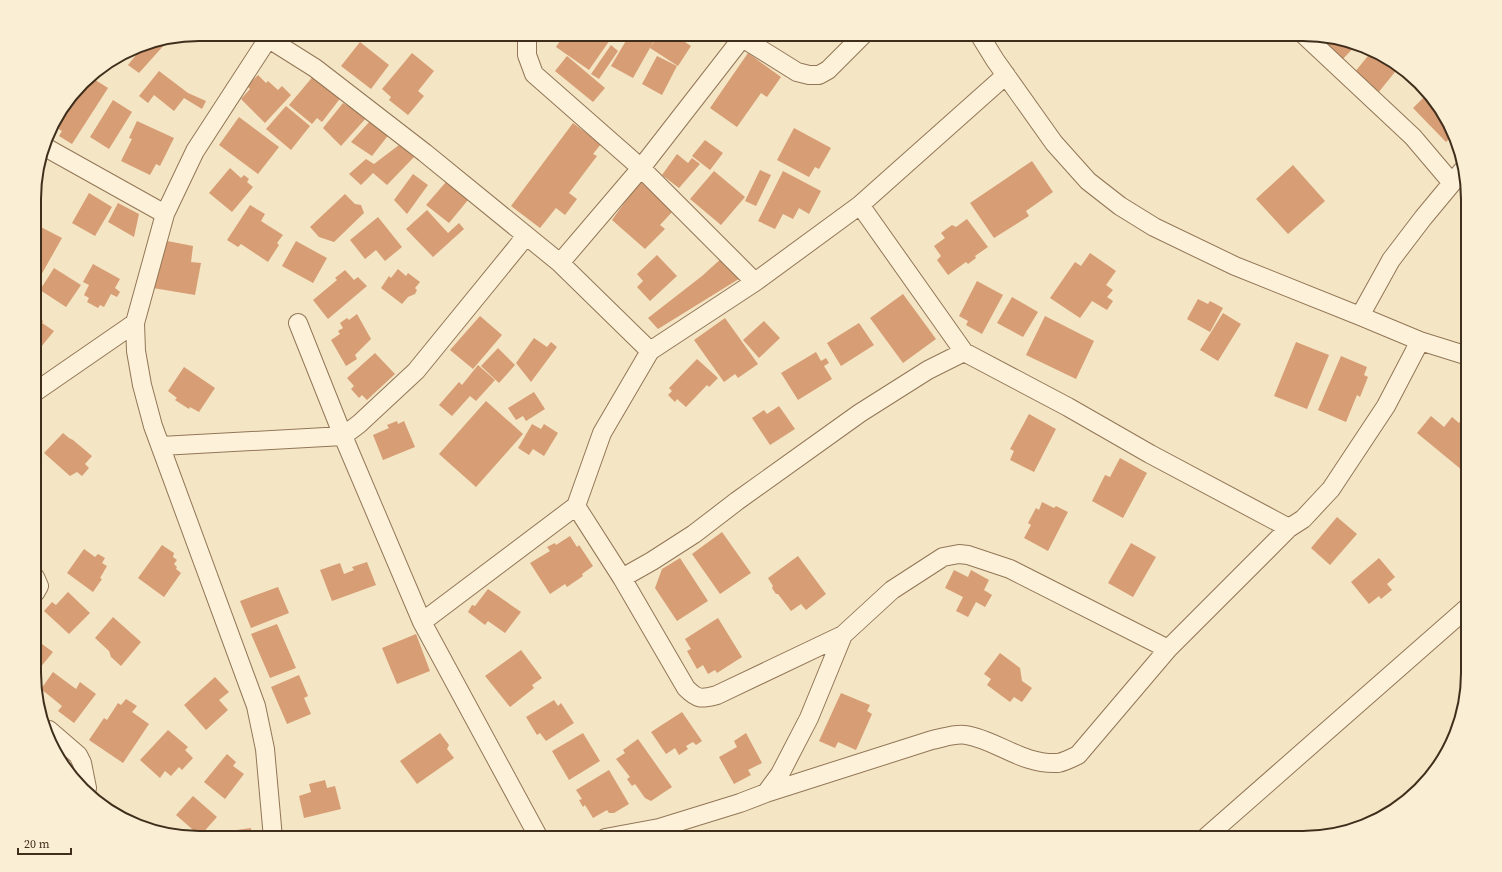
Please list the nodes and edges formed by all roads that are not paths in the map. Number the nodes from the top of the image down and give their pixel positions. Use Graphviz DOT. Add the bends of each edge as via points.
graph roads {
  1 [pos="264,41"];
  2 [pos="274,41"];
  3 [pos="527,41"];
  4 [pos="735,41"];
  5 [pos="747,41"];
  6 [pos="857,41"];
  7 [pos="984,41"];
  8 [pos="1310,41"];
  9 [pos="1006,75"];
  10 [pos="49,149"];
  11 [pos="641,168"];
  12 [pos="1457,177"];
  13 [pos="860,205"];
  14 [pos="165,214"];
  15 [pos="526,236"];
  16 [pos="560,263"];
  17 [pos="755,282"];
  18 [pos="1360,316"];
  19 [pos="135,323"];
  20 [pos="298,323"];
  21 [pos="1420,342"];
  22 [pos="650,351"];
  23 [pos="964,352"];
  24 [pos="1461,354"];
  25 [pos="41,388"];
  26 [pos="342,436"];
  27 [pos="161,446"];
  28 [pos="576,506"];
  29 [pos="1289,528"];
  30 [pos="622,578"];
  31 [pos="1461,613"];
  32 [pos="422,622"];
  33 [pos="843,635"];
  34 [pos="1168,649"];
  35 [pos="53,734"];
  36 [pos="86,784"];
  37 [pos="766,793"];
  38 [pos="272,831"];
  39 [pos="535,831"];
  40 [pos="643,831"];
  41 [pos="1213,831"];
  1 -- 14 [label="street" via="195,151"];
  2 -- 15 [label="street" via="425,153"];
  3 -- 11 [label="street" via="527,55 534,74"];
  4 -- 11 [label="street"];
  5 -- 6 [label="street" via="796,72 809,75 819,75 828,70"];
  7 -- 9 [label="street"];
  8 -- 12 [label="street"];
  9 -- 13 [label="street"];
  9 -- 18 [label="street" via="1054,143 1088,181 1120,206 1154,227 1235,266"];
  10 -- 14 [label="street"];
  11 -- 16 [label="street"];
  11 -- 17 [label="street"];
  12 -- 18 [label="street" via="1391,260"];
  13 -- 17 [label="street"];
  13 -- 23 [label="street"];
  14 -- 19 [label="street"];
  15 -- 16 [label="street"];
  15 -- 26 [label="street" via="416,371 359,424"];
  16 -- 22 [label="street"];
  17 -- 22 [label="street"];
  18 -- 21 [label="street"];
  19 -- 25 [label="street"];
  19 -- 27 [label="street" via="136,351 142,386"];
  20 -- 26 [label="street"];
  21 -- 24 [label="street"];
  21 -- 29 [label="street" via="1386,406 1331,489 1303,518"];
  22 -- 28 [label="street" via="602,433"];
  23 -- 29 [label="street" via="1068,406 1150,454"];
  23 -- 30 [label="street" via="928,370 860,413 694,534"];
  26 -- 27 [label="street"];
  26 -- 32 [label="street"];
  27 -- 38 [label="street" via="256,706 265,749"];
  28 -- 30 [label="street"];
  28 -- 32 [label="street"];
  29 -- 34 [label="street"];
  30 -- 33 [label="street" via="686,688 698,698 717,695"];
  31 -- 41 [label="street"];
  32 -- 39 [label="street"];
  33 -- 34 [label="street" via="892,590 943,557 958,554 1010,569"];
  33 -- 37 [label="street" via="809,718 780,774"];
  34 -- 37 [label="street" via="1078,755 1059,763 1017,756 979,739 954,735"];
  35 -- 36 [label="street" via="78,756"];
  37 -- 40 [label="street" via="740,804"];
}
